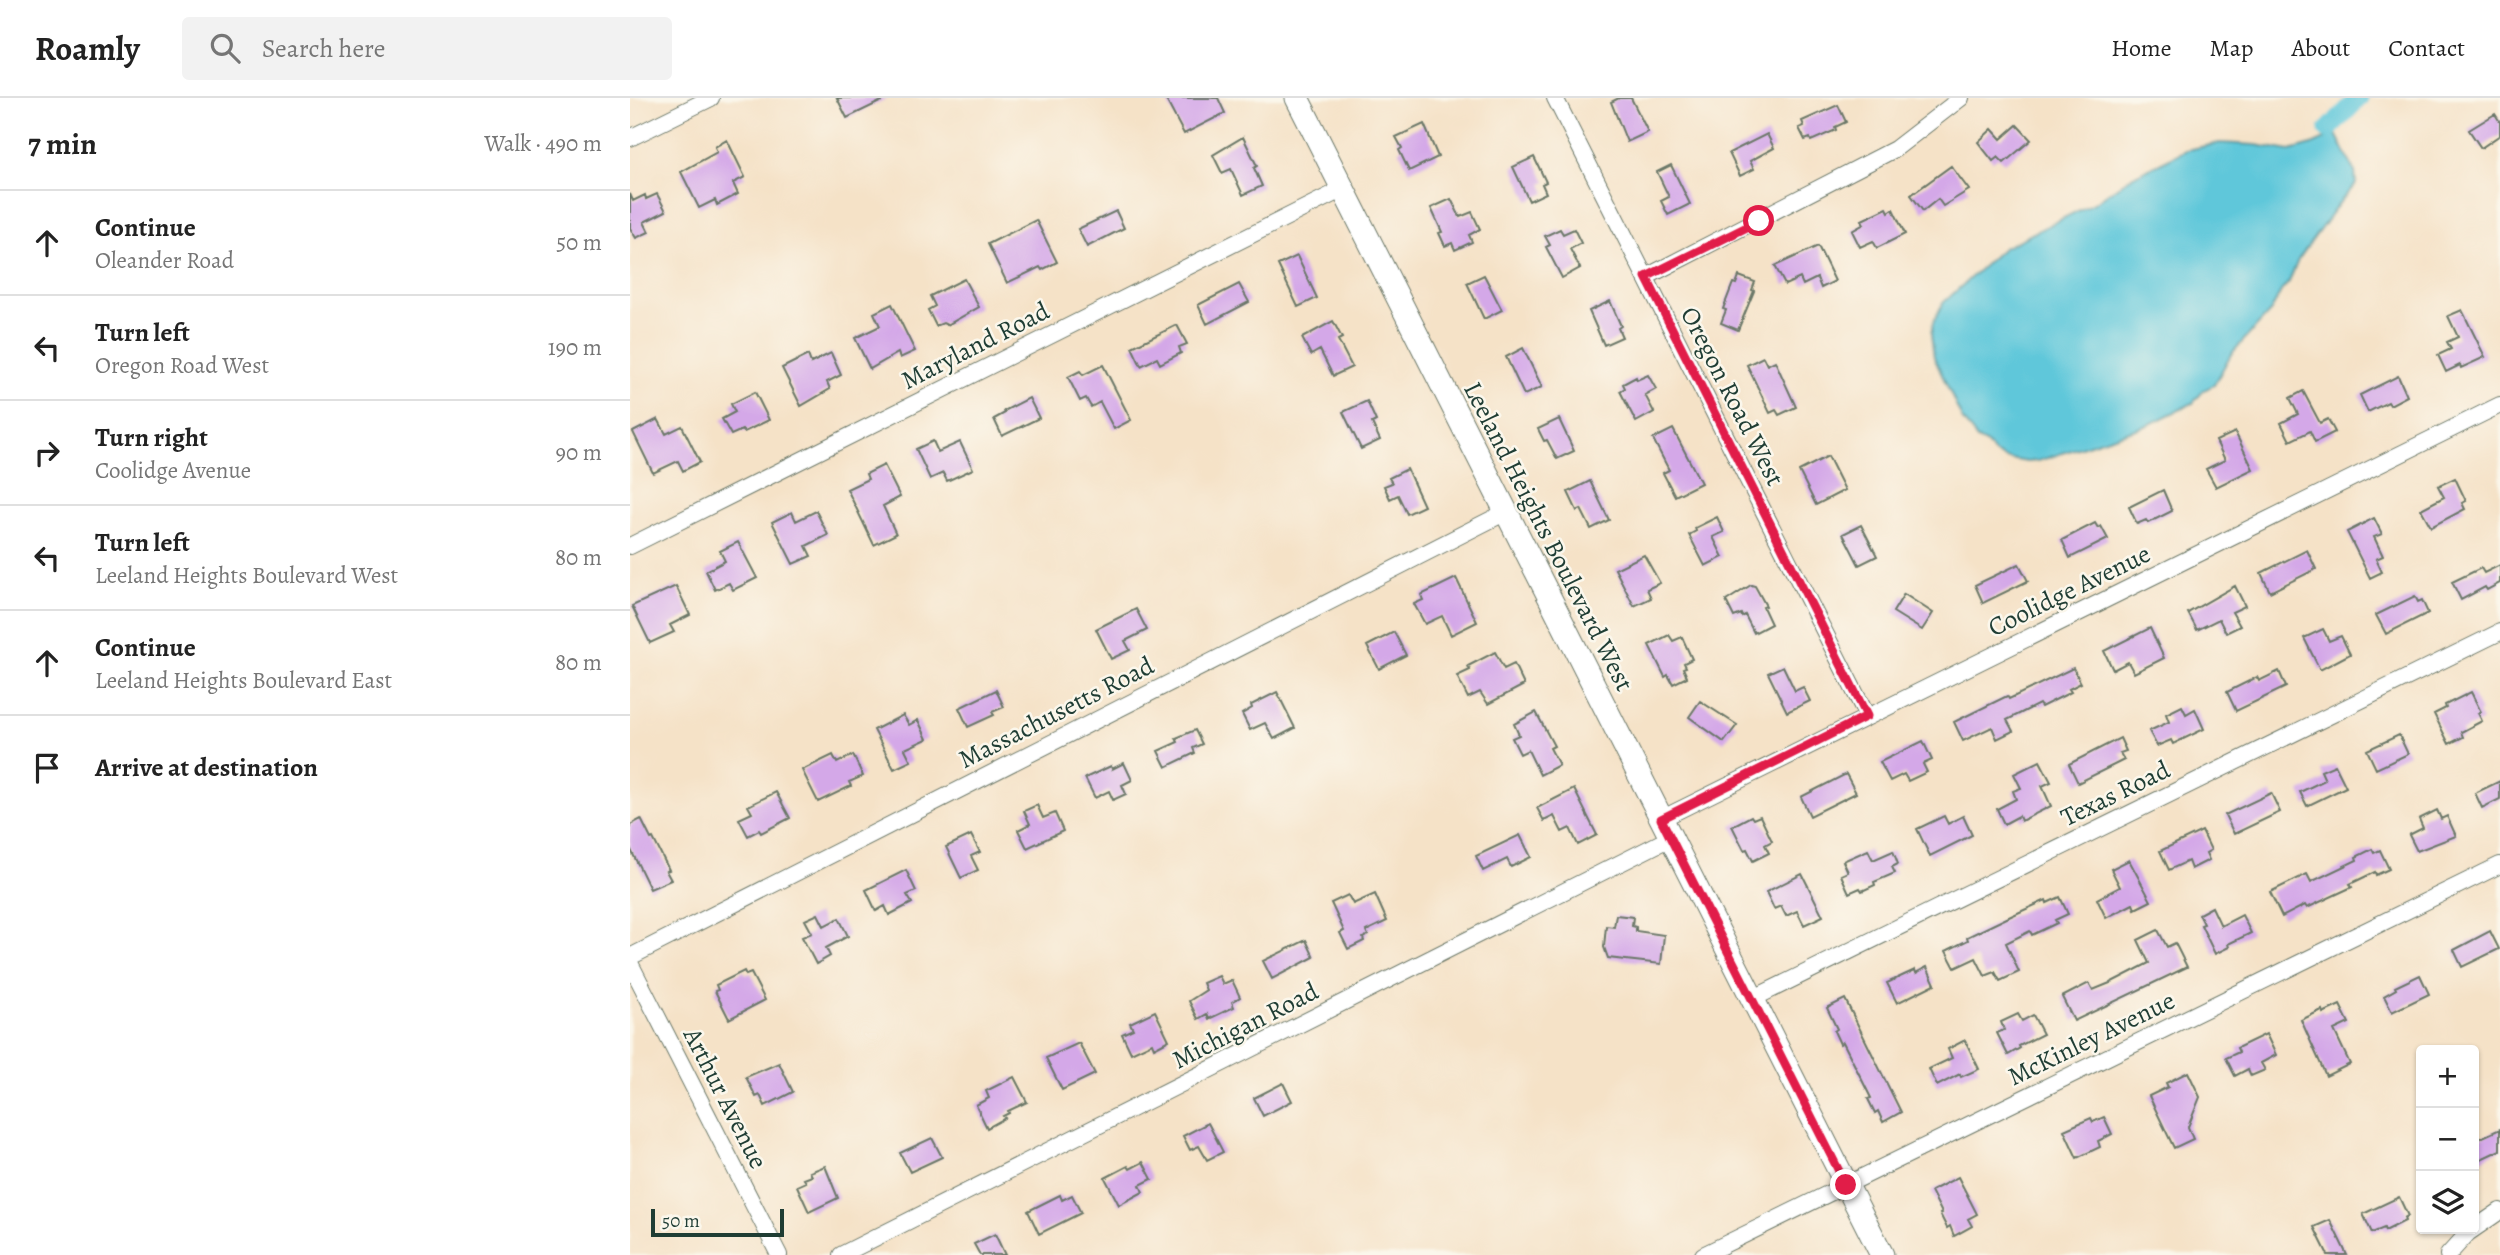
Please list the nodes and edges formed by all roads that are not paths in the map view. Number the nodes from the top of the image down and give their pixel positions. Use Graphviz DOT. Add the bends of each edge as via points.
graph roads {
  1 [pos="710,98"];
  2 [pos="1297,98"];
  3 [pos="1555,98"];
  4 [pos="1961,98"];
  5 [pos="630,138"];
  6 [pos="1343,189"];
  7 [pos="1646,277"];
  8 [pos="2500,405"];
  9 [pos="1506,512"];
  10 [pos="630,546"];
  11 [pos="2500,632"];
  12 [pos="1867,716"];
  13 [pos="1665,828"];
  14 [pos="2500,865"];
  15 [pos="630,957"];
  16 [pos="630,963"];
  17 [pos="1752,999"];
  18 [pos="1846,1185"];
  19 [pos="2500,1211"];
  20 [pos="779,1255"];
  21 [pos="841,1255"];
  22 [pos="1703,1255"];
  23 [pos="1882,1255"];
  24 [pos="2448,1255"];
  1 -- 5 [label="street"];
  2 -- 6 [label="main road, Leeland Heights Boulevard West"];
  3 -- 7 [label="street, Oregon Road West"];
  4 -- 7 [label="street" via="1895,149"];
  6 -- 9 [label="main road, Leeland Heights Boulevard West"];
  6 -- 10 [label="street, Maryland Road"];
  7 -- 12 [label="street, Oregon Road West"];
  8 -- 12 [label="street, Coolidge Avenue"];
  9 -- 13 [label="main road, Leeland Heights Boulevard West"];
  9 -- 15 [label="street, Massachusetts Road"];
  11 -- 17 [label="street, Texas Road"];
  12 -- 13 [label="street, Coolidge Avenue"];
  13 -- 17 [label="main road, Leeland Heights Boulevard West"];
  13 -- 21 [label="street, Michigan Road"];
  14 -- 18 [label="street, McKinley Avenue"];
  16 -- 20 [label="street, Arthur Avenue"];
  17 -- 18 [label="main road, Leeland Heights Boulevard West"];
  18 -- 22 [label="street, McKinley Avenue"];
  18 -- 23 [label="main road, Leeland Heights Boulevard West"];
  19 -- 24 [label="street" via="2468,1233"];
}
